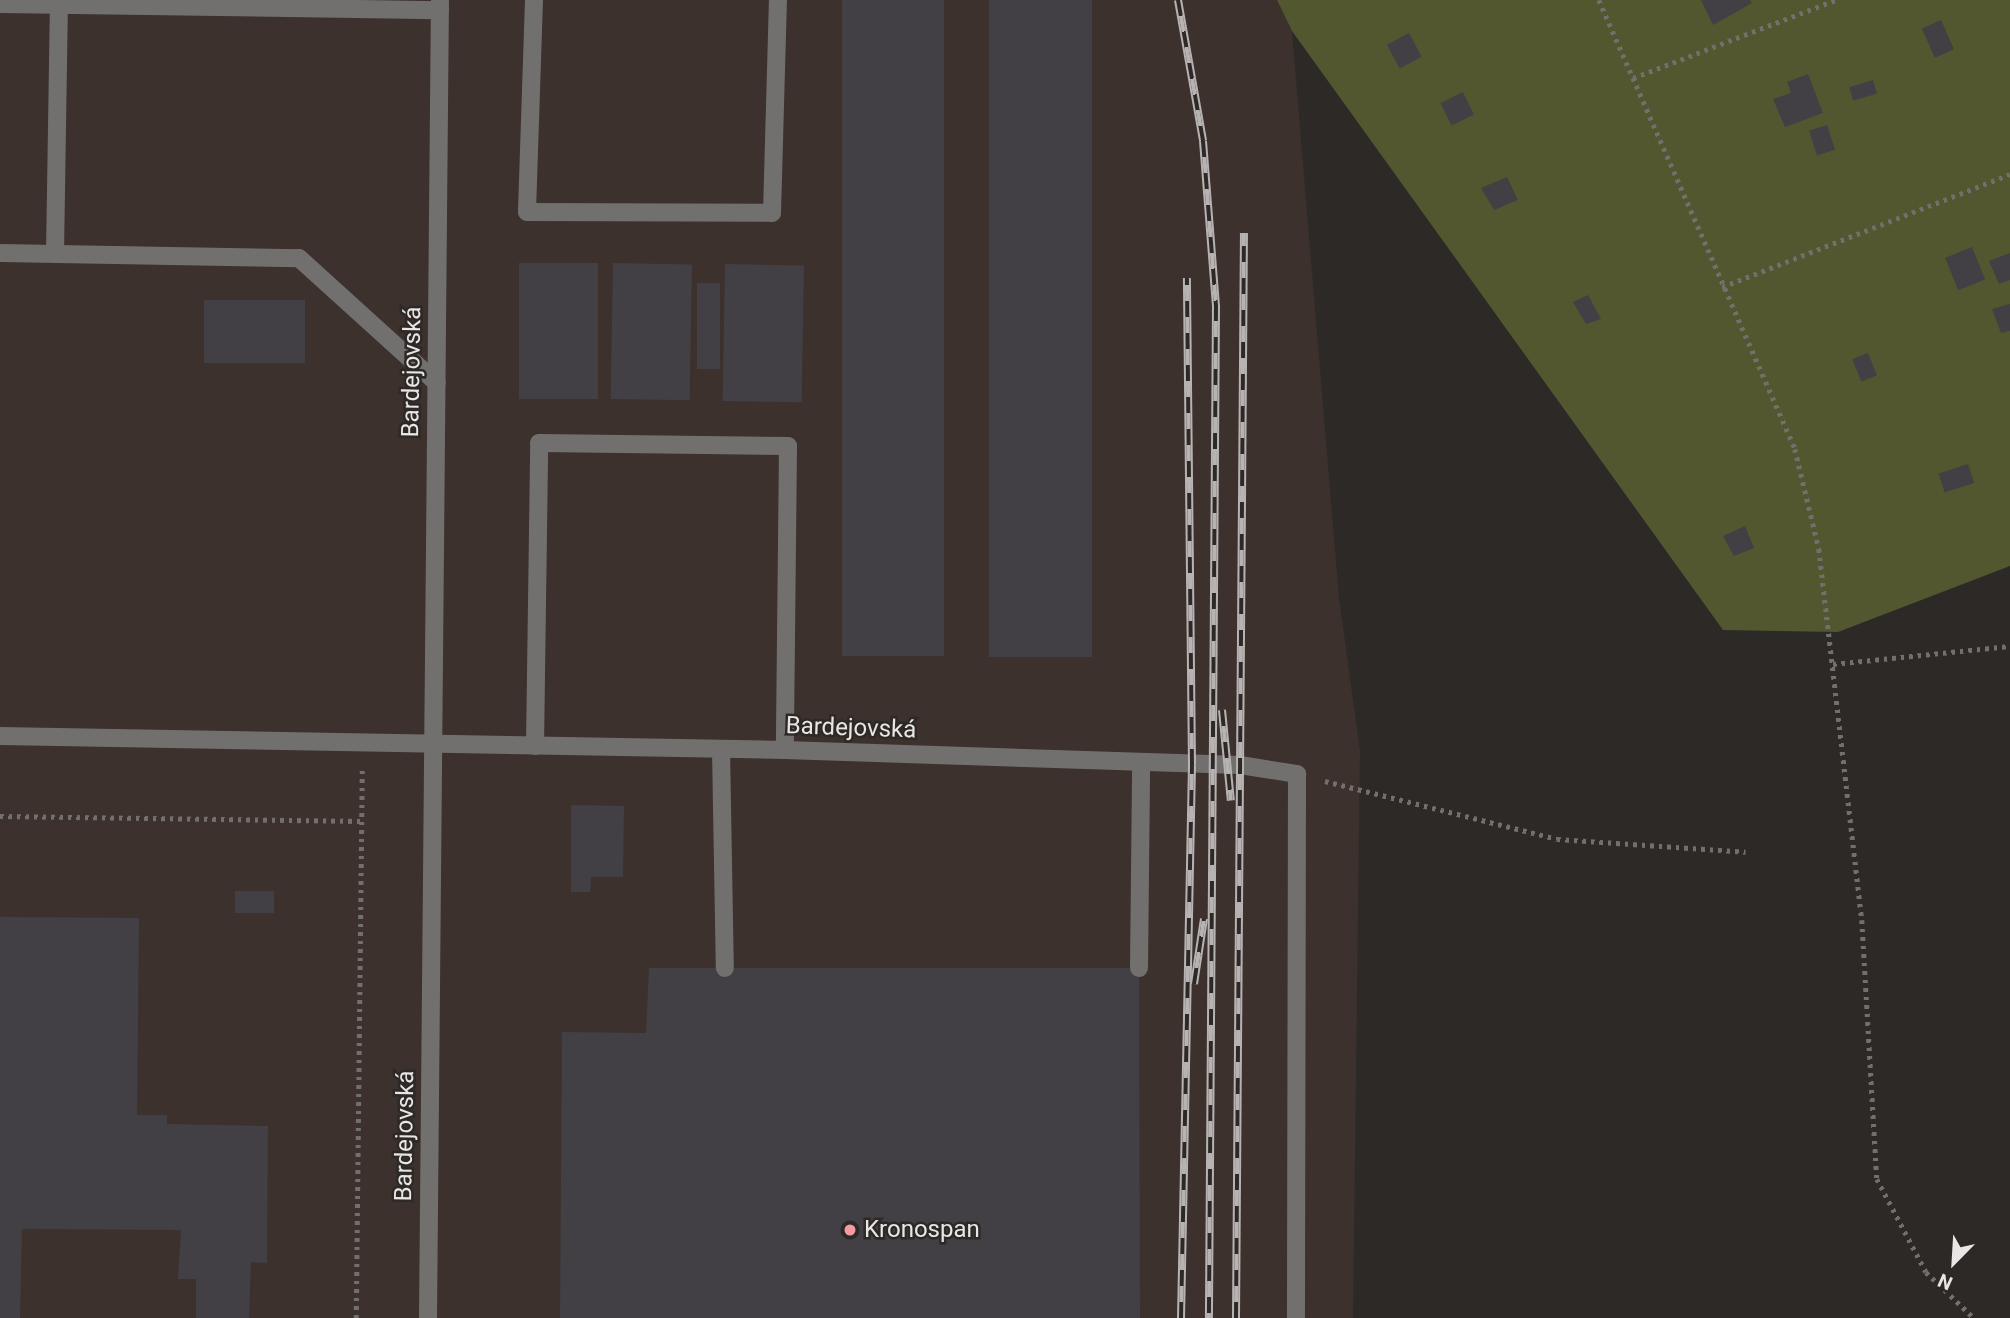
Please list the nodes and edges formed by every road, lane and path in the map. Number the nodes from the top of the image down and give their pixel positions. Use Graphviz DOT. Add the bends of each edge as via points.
graph roads {
  1 [pos="534,0"];
  2 [pos="778,0"];
  3 [pos="1599,0"];
  4 [pos="1835,0"];
  5 [pos="59,3"];
  6 [pos="0,4"];
  7 [pos="440,5"];
  8 [pos="1633,78"];
  9 [pos="2010,174"];
  10 [pos="0,253"];
  11 [pos="55,254"];
  12 [pos="1722,287"];
  13 [pos="437,383"];
  14 [pos="2010,646"];
  15 [pos="1833,664"];
  16 [pos="0,736"];
  17 [pos="362,743"];
  18 [pos="433,744"];
  19 [pos="535,746"];
  20 [pos="721,749"];
  21 [pos="785,750"];
  22 [pos="1141,764"];
  23 [pos="1297,774"];
  24 [pos="0,816"];
  25 [pos="361,821"];
  26 [pos="1746,852"];
  27 [pos="725,968"];
  28 [pos="1139,968"];
  29 [pos="356,1318"];
  30 [pos="428,1318"];
  31 [pos="1296,1318"];
  32 [pos="1974,1318"];
  1 -- 2 [label="street" via="527,212 772,213"];
  3 -- 8 [label="path"];
  4 -- 8 [label="path"];
  5 -- 6 [label="street"];
  5 -- 7 [label="street"];
  5 -- 11 [label="street"];
  7 -- 13 [label="street, Bardejovská"];
  8 -- 12 [label="path"];
  9 -- 12 [label="path"];
  10 -- 11 [label="street"];
  11 -- 13 [label="street" via="299,258"];
  12 -- 15 [label="path" via="1795,449 1819,549"];
  13 -- 18 [label="street, Bardejovská"];
  14 -- 15 [label="path"];
  15 -- 32 [label="path" via="1862,920 1877,1179 1926,1272"];
  16 -- 17 [label="street, Bardejovská"];
  17 -- 18 [label="street, Bardejovská"];
  17 -- 25 [label="path"];
  18 -- 19 [label="street, Bardejovská"];
  18 -- 30 [label="street, Bardejovská"];
  19 -- 20 [label="street, Bardejovská"];
  19 -- 21 [label="street" via="538,443 788,446"];
  20 -- 21 [label="street, Bardejovská"];
  20 -- 27 [label="street"];
  21 -- 22 [label="street, Bardejovská"];
  22 -- 23 [label="street, Bardejovská"];
  22 -- 28 [label="street"];
  23 -- 26 [label="path" via="1557,839"];
  23 -- 31 [label="street"];
  24 -- 25 [label="path"];
  25 -- 29 [label="path"];
}
